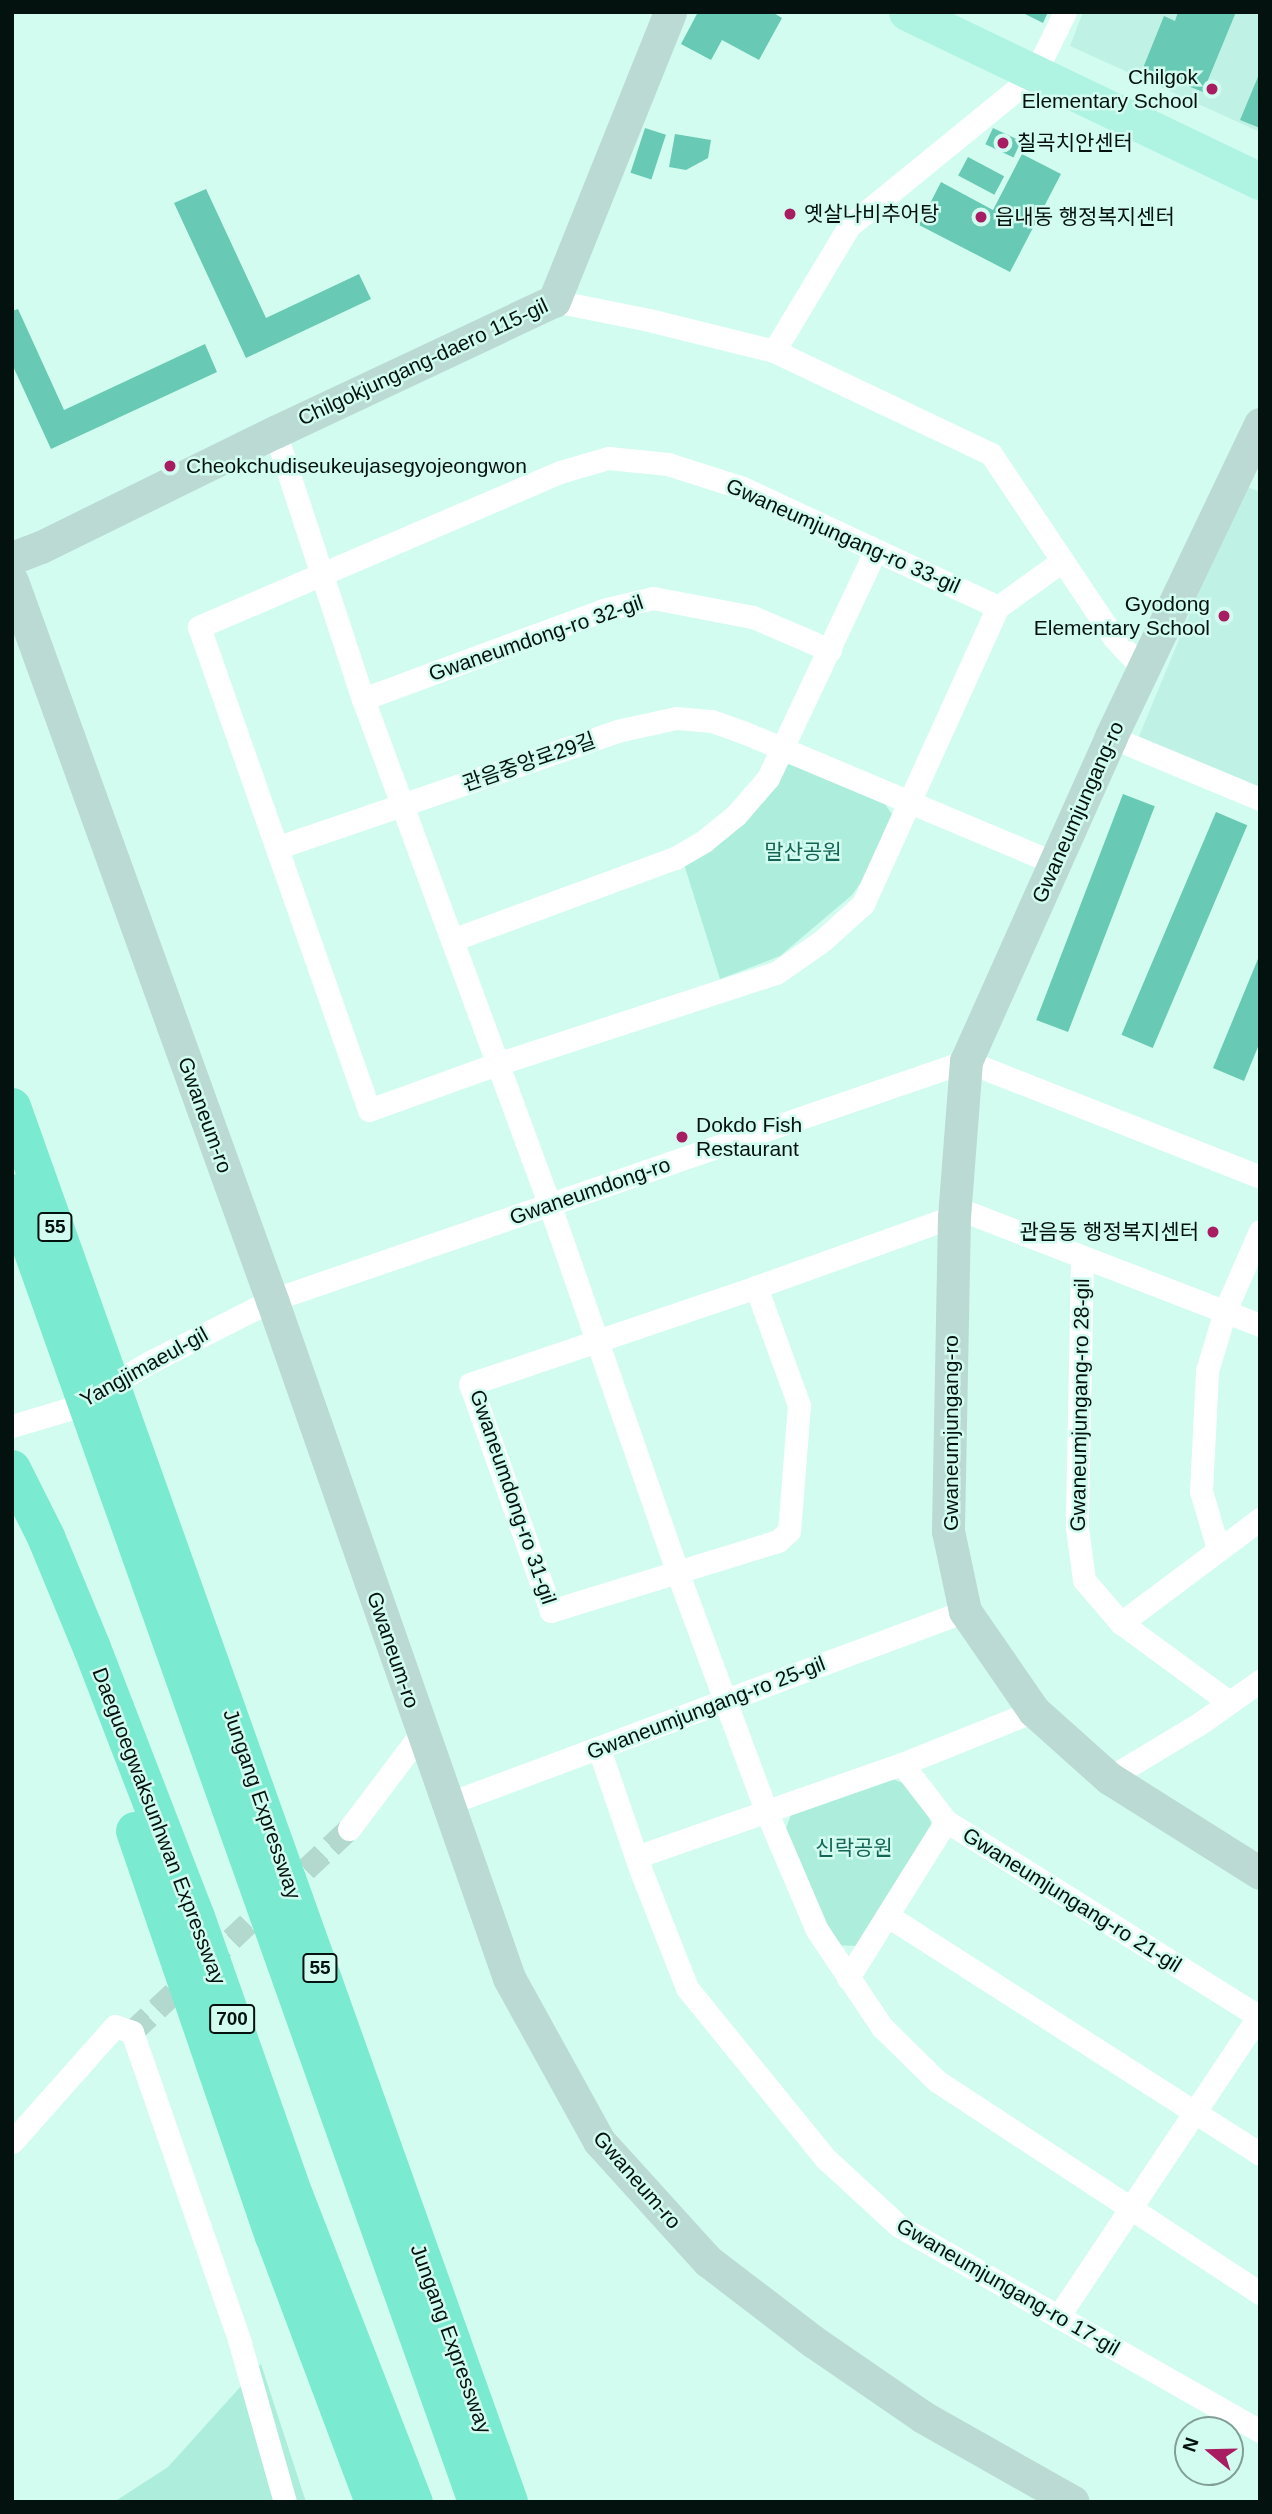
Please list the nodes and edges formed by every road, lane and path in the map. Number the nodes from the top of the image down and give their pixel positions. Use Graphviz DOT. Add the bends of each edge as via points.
graph roads {
  1 [pos="670,12"];
  2 [pos="907,12"];
  3 [pos="1065,12"];
  4 [pos="1034,75"];
  5 [pos="1260,181"];
  6 [pos="554,301"];
  7 [pos="774,351"];
  8 [pos="275,432"];
  9 [pos="1256,441"];
  10 [pos="876,550"];
  11 [pos="12,558"];
  12 [pos="1062,561"];
  13 [pos="322,572"];
  14 [pos="12,581"];
  15 [pos="998,607"];
  16 [pos="831,650"];
  17 [pos="1143,670"];
  18 [pos="363,699"];
  19 [pos="1111,737"];
  20 [pos="781,748"];
  21 [pos="1260,799"];
  22 [pos="910,804"];
  23 [pos="403,806"];
  24 [pos="279,847"];
  25 [pos="1055,863"];
  26 [pos="452,940"];
  27 [pos="966,1061"];
  28 [pos="497,1064"];
  29 [pos="12,1107"];
  30 [pos="1260,1177"];
  31 [pos="12,1193"];
  32 [pos="550,1206"];
  33 [pos="954,1211"];
  34 [pos="1260,1231"];
  35 [pos="1082,1258"];
  36 [pos="756,1287"];
  37 [pos="272,1300"];
  38 [pos="1225,1311"];
  39 [pos="1260,1325"];
  40 [pos="597,1342"];
  41 [pos="85,1352"];
  42 [pos="12,1426"];
  43 [pos="116,1439"];
  44 [pos="12,1469"];
  45 [pos="1260,1519"];
  46 [pos="26,1537"];
  47 [pos="1218,1549"];
  48 [pos="678,1574"];
  49 [pos="965,1611"];
  50 [pos="1121,1623"];
  51 [pos="1260,1681"];
  52 [pos="727,1700"];
  53 [pos="1230,1702"];
  54 [pos="1034,1711"];
  55 [pos="422,1732"];
  56 [pos="599,1749"];
  57 [pos="902,1764"];
  58 [pos="1109,1778"];
  59 [pos="447,1804"];
  60 [pos="767,1813"];
  61 [pos="946,1821"];
  62 [pos="349,1829"];
  63 [pos="636,1857"];
  64 [pos="1260,1873"];
  65 [pos="888,1916"];
  66 [pos="848,1978"];
  67 [pos="1259,2016"];
  68 [pos="1193,2112"];
  69 [pos="12,2142"];
  70 [pos="1260,2154"];
  71 [pos="1128,2207"];
  72 [pos="1260,2293"];
  73 [pos="1058,2317"];
  74 [pos="1260,2431"];
  75 [pos="1057,2497"];
  76 [pos="285,2502"];
  77 [pos="374,2502"];
  78 [pos="414,2502"];
  79 [pos="477,2502"];
  80 [pos="509,2502"];
  1 -- 6 [label="main road, Chilgokjungang-daero 115-gil"];
  2 -- 4 [label="main road"];
  3 -- 4 [label="street"];
  4 -- 5 [label="main road"];
  4 -- 7 [label="street" via="849,226"];
  6 -- 7 [label="street"];
  6 -- 8 [label="main road, Chilgokjungang-daero 115-gil"];
  7 -- 12 [label="street" via="990,454"];
  8 -- 11 [label="main road, Chilgokjungang-daero 115-gil"];
  8 -- 13 [label="street"];
  9 -- 17 [label="main road, Gwaneumjungang-ro"];
  10 -- 13 [label="street, Gwaneumjungang-ro 33-gil" via="743,488 668,464 608,458 565,470"];
  10 -- 15 [label="street, Gwaneumjungang-ro 33-gil"];
  10 -- 16 [label="street"];
  12 -- 15 [label="street"];
  12 -- 17 [label="street" via="1114,638"];
  13 -- 18 [label="street"];
  13 -- 24 [label="street" via="199,627"];
  14 -- 37 [label="main road, Gwaneum-ro"];
  15 -- 22 [label="street"];
  16 -- 18 [label="street, Gwaneumdong-ro 32-gil" via="753,617 653,598 603,610"];
  16 -- 20 [label="street"];
  17 -- 19 [label="main road, Gwaneumjungang-ro"];
  18 -- 23 [label="street"];
  19 -- 21 [label="street"];
  19 -- 25 [label="main road, Gwaneumjungang-ro"];
  20 -- 22 [label="street, 관음중앙로29길"];
  20 -- 23 [label="street, 관음중앙로29길" via="712,721 676,718 617,730"];
  20 -- 26 [label="street" via="768,778 736,815 675,858"];
  22 -- 25 [label="street, 관음중앙로29길"];
  22 -- 28 [label="street" via="863,904 822,941 776,973"];
  23 -- 24 [label="street, 관음중앙로29길"];
  23 -- 26 [label="street"];
  24 -- 28 [label="street" via="369,1110"];
  25 -- 27 [label="main road, Gwaneumjungang-ro"];
  26 -- 28 [label="street"];
  27 -- 30 [label="street"];
  27 -- 32 [label="street, Gwaneumdong-ro"];
  27 -- 33 [label="main road, Gwaneumjungang-ro"];
  28 -- 32 [label="street"];
  29 -- 41 [label="highway, Jungang Expressway / 55"];
  31 -- 41 [label="highway, Jungang Expressway / 55"];
  32 -- 37 [label="street, Gwaneumdong-ro"];
  32 -- 40 [label="street"];
  33 -- 35 [label="street, Gwaneumjungang-ro 28-gil"];
  33 -- 36 [label="street"];
  33 -- 49 [label="main road, Gwaneumjungang-ro" via="948,1531"];
  34 -- 38 [label="street"];
  35 -- 38 [label="street, Gwaneumjungang-ro 28-gil"];
  35 -- 50 [label="street, Gwaneumjungang-ro 28-gil" via="1077,1528 1084,1580"];
  36 -- 40 [label="street"];
  36 -- 48 [label="street, Gwaneumdong-ro 31-gil" via="799,1405 789,1531 778,1541"];
  37 -- 42 [label="street, Yangjimaeul-gil" via="69,1409"];
  37 -- 55 [label="main road, Gwaneum-ro"];
  38 -- 39 [label="street, Gwaneumjungang-ro 28-gil"];
  38 -- 47 [label="street" via="1207,1371 1201,1491"];
  40 -- 48 [label="street"];
  40 -- 48 [label="street, Gwaneumdong-ro 31-gil" via="470,1384 551,1611"];
  41 -- 43 [label="highway, Jungang Expressway / 55"];
  43 -- 79 [label="highway, Jungang Expressway / 55"];
  43 -- 80 [label="highway, Jungang Expressway / 55"];
  44 -- 46 [label="highway, Daeguoegwaksunhwan Expressway / 700"];
  45 -- 47 [label="street"];
  46 -- 77 [label="highway, Daeguoegwaksunhwan Expressway / 700" via="164,1912 274,2236"];
  46 -- 78 [label="highway, Daeguoegwaksunhwan Expressway / 700" via="191,1905 294,2195"];
  47 -- 50 [label="street"];
  48 -- 52 [label="street"];
  49 -- 52 [label="street, Gwaneumjungang-ro 25-gil"];
  49 -- 54 [label="main road, Gwaneumjungang-ro"];
  50 -- 53 [label="street, Gwaneumjungang-ro 28-gil"];
  51 -- 53 [label="street"];
  52 -- 56 [label="street, Gwaneumjungang-ro 25-gil"];
  52 -- 60 [label="street"];
  53 -- 58 [label="street"];
  54 -- 57 [label="street"];
  54 -- 58 [label="main road, Gwaneumjungang-ro"];
  55 -- 59 [label="main road, Gwaneum-ro"];
  55 -- 62 [label="street"];
  56 -- 59 [label="street, Gwaneumjungang-ro 25-gil"];
  56 -- 63 [label="street, Gwaneumjungang-ro 17-gil"];
  57 -- 60 [label="street"];
  57 -- 61 [label="street, Gwaneumjungang-ro 21-gil"];
  58 -- 64 [label="main road, Gwaneumjungang-ro"];
  59 -- 75 [label="main road, Gwaneum-ro" via="509,1978 599,2141 708,2261 923,2417"];
  60 -- 63 [label="street"];
  60 -- 66 [label="street" via="817,1930"];
  61 -- 65 [label="street"];
  61 -- 67 [label="street, Gwaneumjungang-ro 21-gil"];
  63 -- 73 [label="street, Gwaneumjungang-ro 17-gil" via="687,1988 825,2158 899,2226"];
  65 -- 66 [label="street"];
  65 -- 68 [label="street"];
  66 -- 71 [label="street" via="882,2027 937,2081"];
  67 -- 68 [label="street, Gwaneumjungang-ro 21-gil"];
  68 -- 70 [label="street"];
  68 -- 71 [label="street, Gwaneumjungang-ro 21-gil"];
  69 -- 76 [label="street" via="115,2026 132,2032 240,2343"];
  71 -- 72 [label="street"];
  71 -- 73 [label="street, Gwaneumjungang-ro 21-gil"];
  73 -- 74 [label="street, Gwaneumjungang-ro 17-gil"];
}
